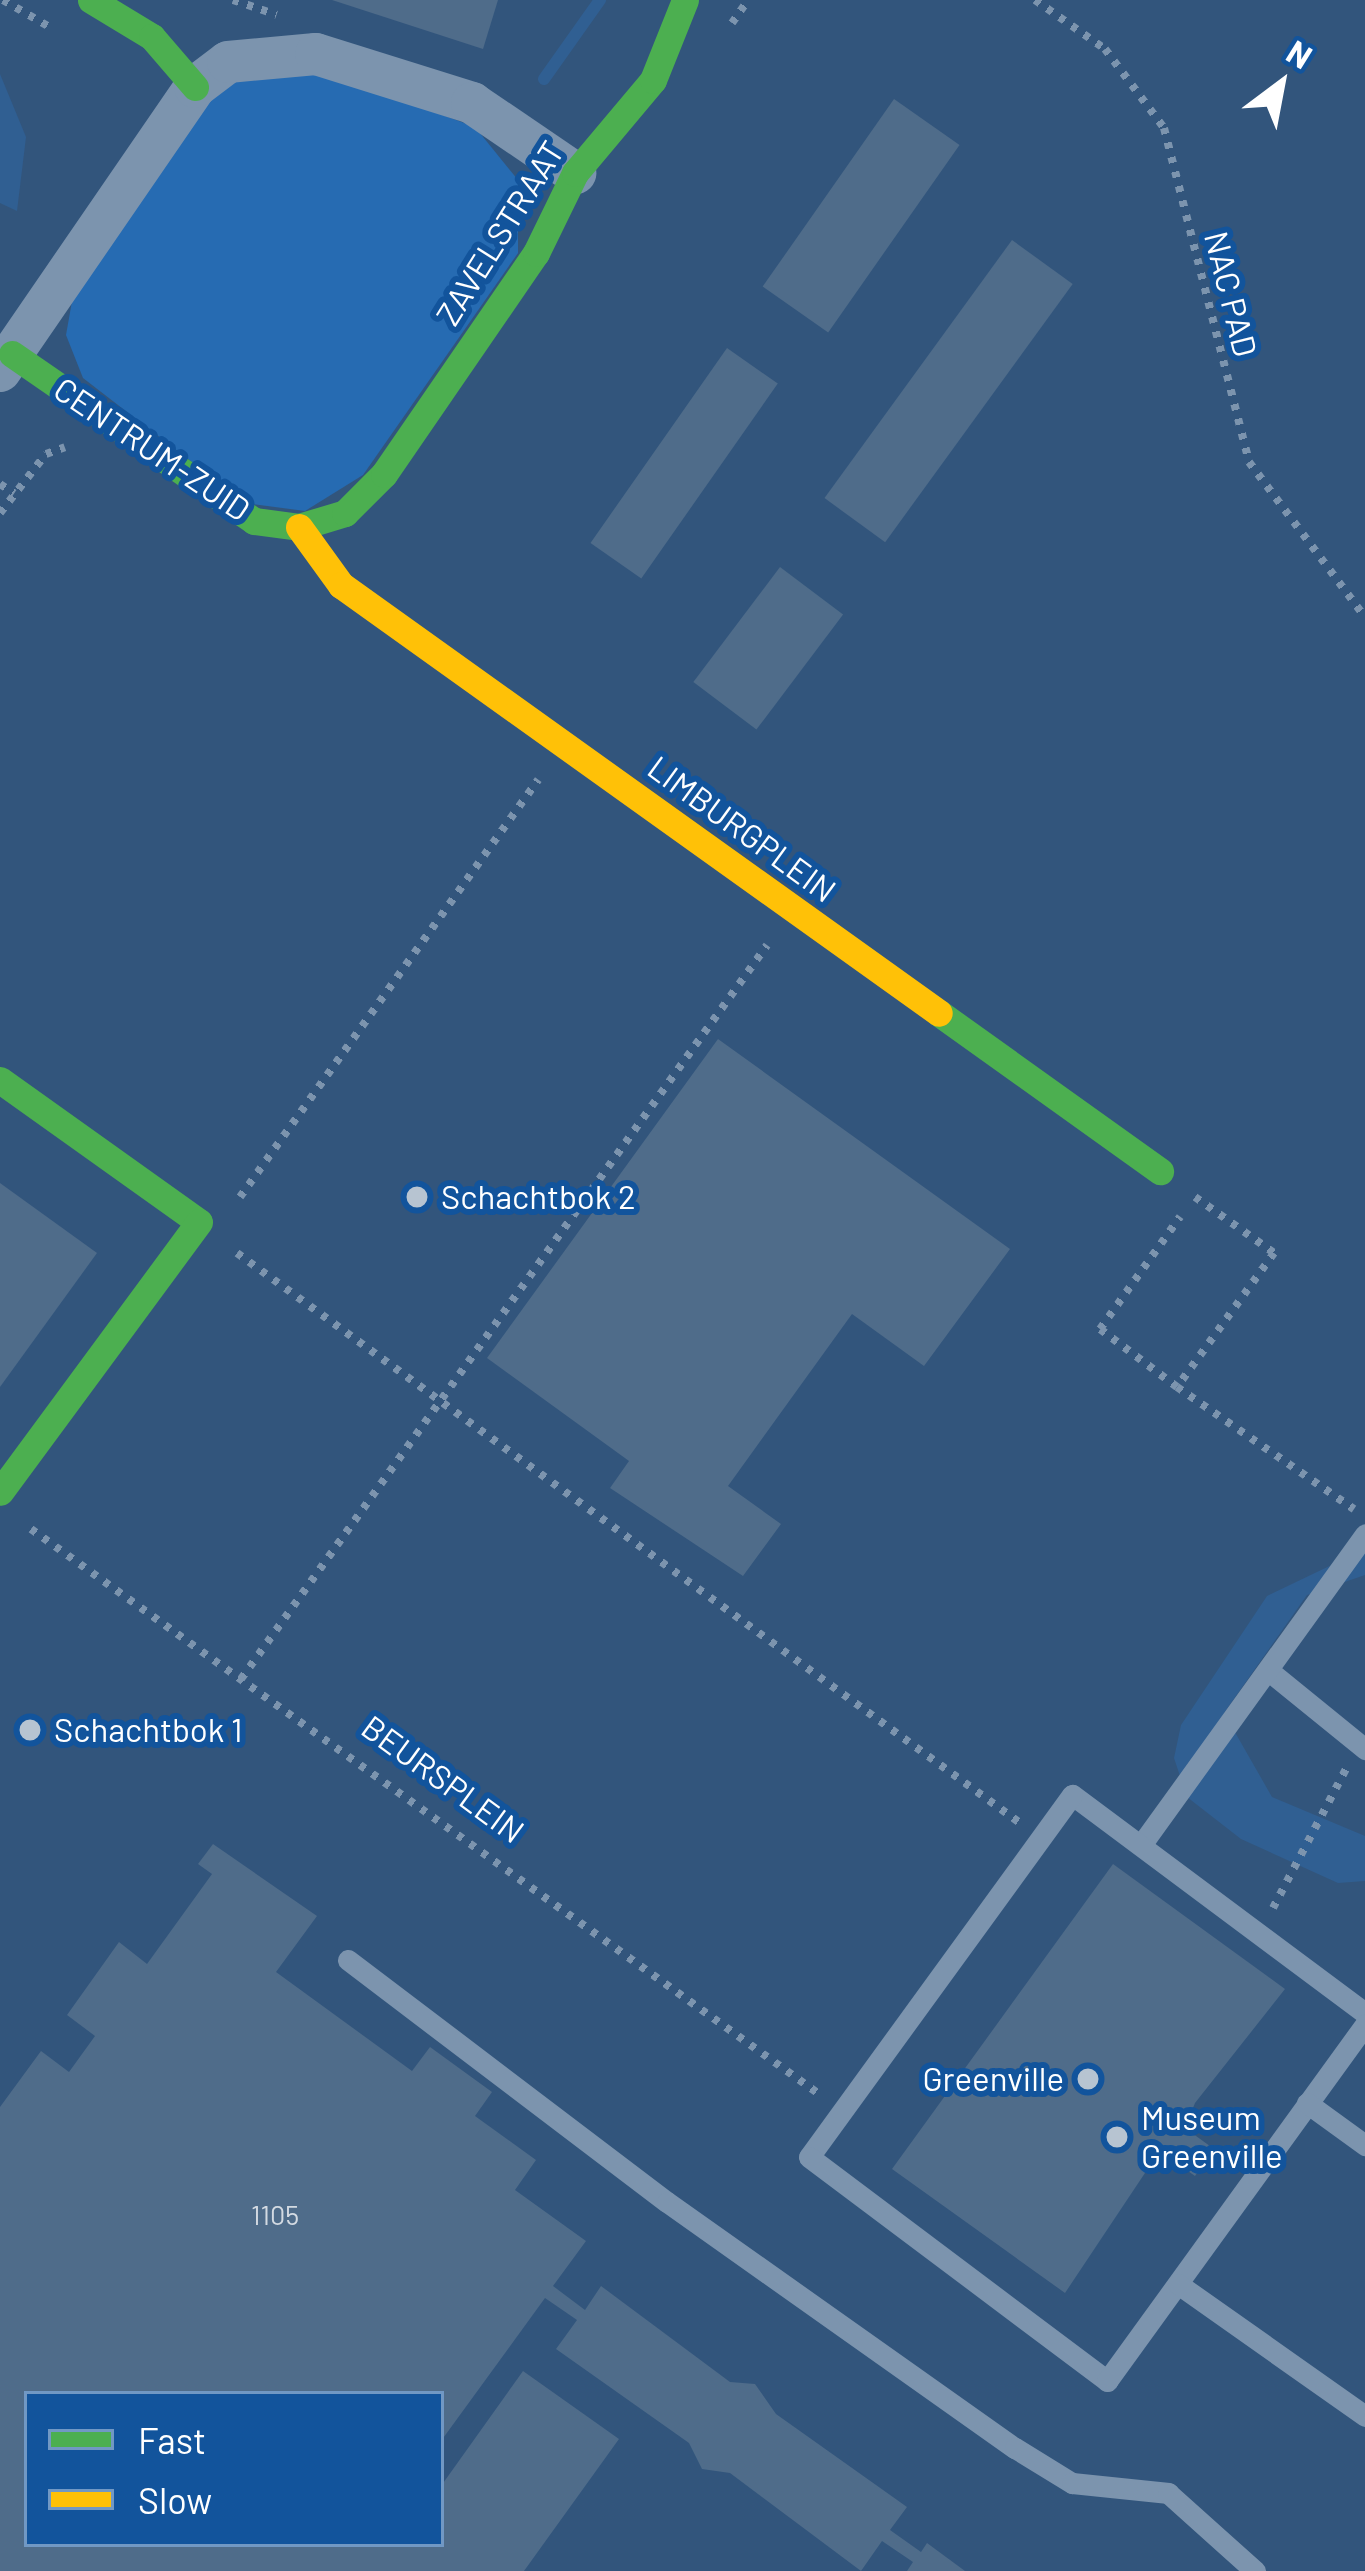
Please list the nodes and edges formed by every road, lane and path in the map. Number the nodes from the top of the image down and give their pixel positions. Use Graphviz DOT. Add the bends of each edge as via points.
graph roads {
  1 [pos="3,0"];
  2 [pos="91,0"];
  3 [pos="685,0"];
  4 [pos="1035,0"];
  5 [pos="59,31"];
  6 [pos="195,87"];
  7 [pos="575,173"];
  8 [pos="6,363"];
  9 [pos="0,484"];
  10 [pos="14,494"];
  11 [pos="299,527"];
  12 [pos="1365,617"];
  13 [pos="564,745"];
  14 [pos="792,910"];
  15 [pos="0,1080"];
  16 [pos="1160,1171"];
  17 [pos="1194,1196"];
  18 [pos="206,1227"];
  19 [pos="1177,1387"];
  20 [pos="436,1405"];
  21 [pos="0,1492"];
  22 [pos="1365,1516"];
  23 [pos="18,1519"];
  24 [pos="1359,1542"];
  25 [pos="1269,1671"];
  26 [pos="241,1679"];
  27 [pos="1365,1749"];
  28 [pos="1338,1788"];
  29 [pos="1040,1837"];
  30 [pos="1141,1845"];
  31 [pos="1274,1906"];
  32 [pos="348,1960"];
  33 [pos="1365,2013"];
  34 [pos="1365,2025"];
  35 [pos="1307,2104"];
  36 [pos="842,2110"];
  37 [pos="1365,2145"];
  38 [pos="1178,2284"];
  39 [pos="1365,2416"];
  40 [pos="1255,2571"];
  1 -- 5 [label="path"];
  2 -- 6 [label="street" via="152,37"];
  3 -- 7 [label="street, ZAVELSTRAAT" via="652,80"];
  4 -- 12 [label="path, NAC PAD" via="1105,49 1164,128 1249,461"];
  6 -- 7 [label="street, CENTRUM-ZUID" via="228,62 316,54 472,103"];
  6 -- 8 [label="street, CENTRUM-ZUID"];
  7 -- 11 [label="street, ZAVELSTRAAT" via="536,253 384,475 345,513"];
  8 -- 11 [label="street, CENTRUM-ZUID" via="254,521"];
  9 -- 10 [label="path"];
  11 -- 13 [label="street, LIMBURGPLEIN" via="341,585"];
  13 -- 14 [label="street, LIMBURGPLEIN"];
  13 -- 18 [label="path"];
  14 -- 16 [label="street, LIMBURGPLEIN"];
  14 -- 20 [label="path"];
  15 -- 18 [label="street"];
  16 -- 17 [label="path"];
  17 -- 19 [label="path" via="1100,1330"];
  17 -- 19 [label="path" via="1274,1253"];
  18 -- 20 [label="path"];
  18 -- 21 [label="street"];
  19 -- 22 [label="path"];
  20 -- 26 [label="path"];
  20 -- 29 [label="path"];
  23 -- 26 [label="path, BEURSPLEIN"];
  24 -- 25 [label="lane"];
  25 -- 27 [label="lane"];
  25 -- 30 [label="lane"];
  26 -- 36 [label="path, BEURSPLEIN"];
  28 -- 31 [label="path"];
  29 -- 30 [label="lane" via="1072,1795"];
  29 -- 36 [label="lane"];
  30 -- 33 [label="lane"];
  32 -- 40 [label="lane" via="667,2202 1015,2448 1072,2483 1168,2493"];
  34 -- 35 [label="lane"];
  35 -- 37 [label="lane"];
  35 -- 38 [label="lane"];
  36 -- 38 [label="lane" via="808,2157 1107,2380"];
  38 -- 39 [label="lane"];
}
